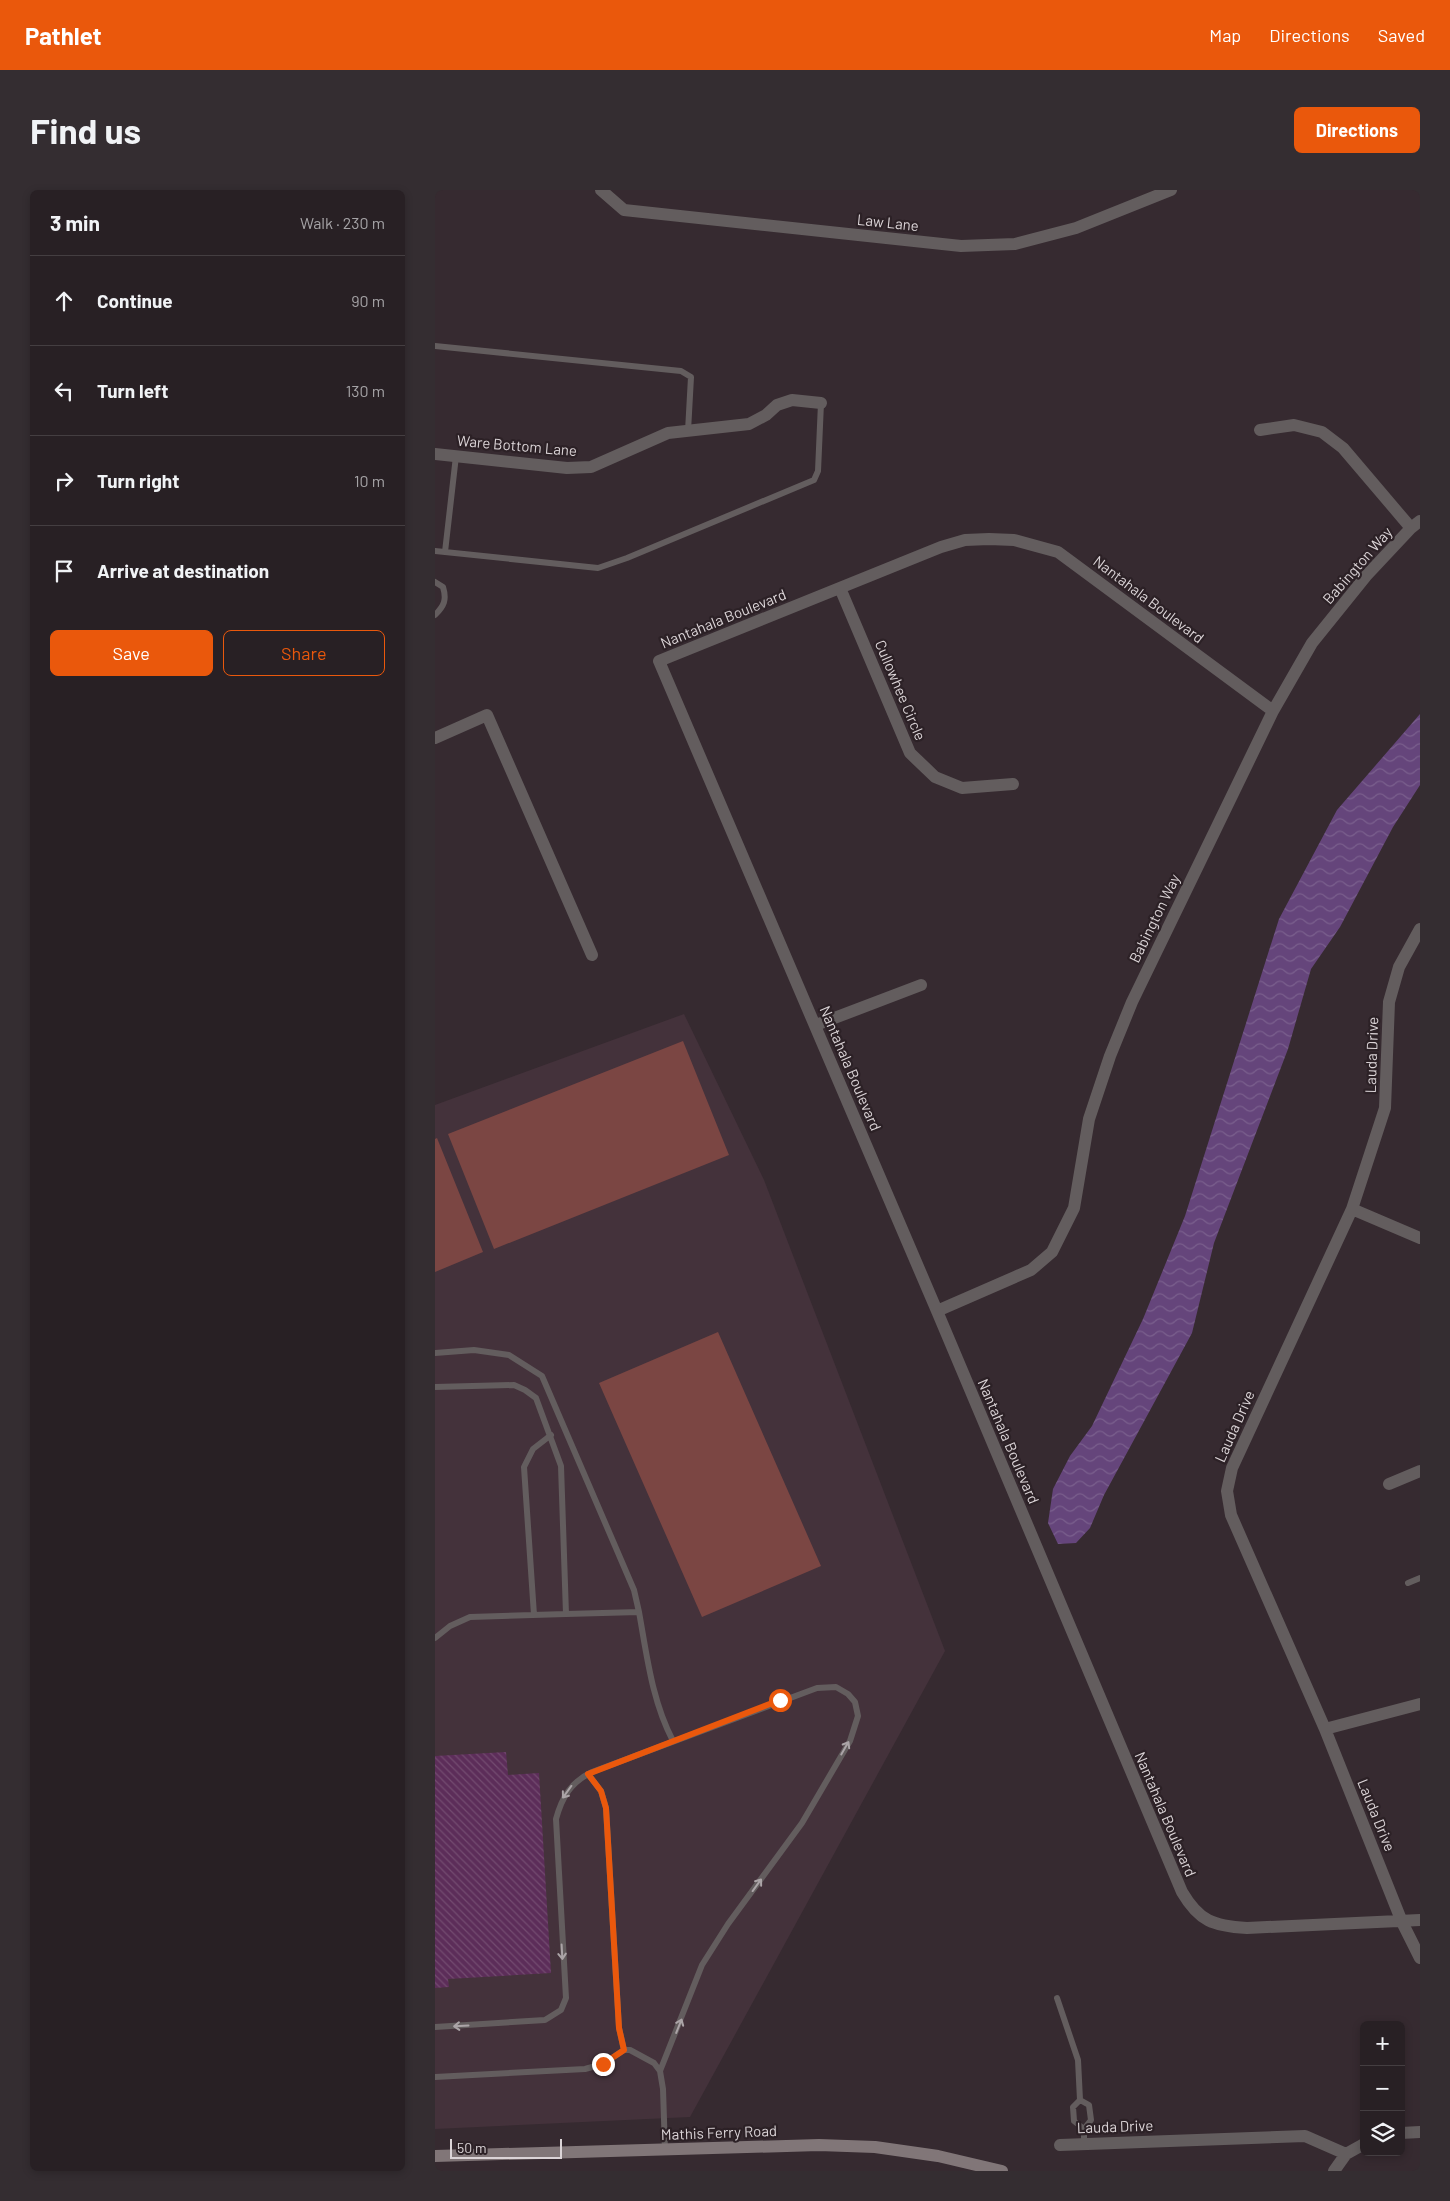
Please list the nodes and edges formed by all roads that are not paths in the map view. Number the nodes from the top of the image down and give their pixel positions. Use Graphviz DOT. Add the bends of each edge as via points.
graph roads {
  1 [pos="601,190"];
  2 [pos="1171,190"];
  3 [pos="435,346"];
  4 [pos="821,403"];
  5 [pos="1260,430"];
  6 [pos="688,431"];
  7 [pos="435,454"];
  8 [pos="456,456"];
  9 [pos="1415,524"];
  10 [pos="435,551"];
  11 [pos="445,552"];
  12 [pos="435,582"];
  13 [pos="840,588"];
  14 [pos="435,615"];
  15 [pos="1273,710"];
  16 [pos="435,738"];
  17 [pos="1013,784"];
  18 [pos="1420,929"];
  19 [pos="592,955"];
  20 [pos="921,985"];
  21 [pos="815,1026"];
  22 [pos="1352,1209"];
  23 [pos="1420,1238"];
  24 [pos="937,1311"];
  25 [pos="435,1353"];
  26 [pos="435,1387"];
  27 [pos="551,1435"];
  28 [pos="1420,1472"];
  29 [pos="1389,1484"];
  30 [pos="1420,1578"];
  31 [pos="1408,1583"];
  32 [pos="639,1612"];
  33 [pos="566,1614"];
  34 [pos="534,1615"];
  35 [pos="435,1638"];
  36 [pos="1420,1704"];
  37 [pos="1325,1728"];
  38 [pos="673,1741"];
  39 [pos="588,1774"];
  40 [pos="1420,1920"];
  41 [pos="1402,1922"];
  42 [pos="1420,1958"];
  43 [pos="1057,1998"];
  44 [pos="435,2027"];
  45 [pos="624,2050"];
  46 [pos="660,2070"];
  47 [pos="435,2077"];
  48 [pos="1080,2100"];
  49 [pos="1083,2129"];
  50 [pos="1420,2132"];
  51 [pos="1405,2134"];
  52 [pos="1084,2143"];
  53 [pos="1060,2145"];
  54 [pos="1360,2146"];
  55 [pos="665,2150"];
  56 [pos="1347,2154"];
  57 [pos="435,2156"];
  58 [pos="1002,2171"];
  59 [pos="1334,2171"];
  1 -- 2 [label="street, Law Lane" via="624,210 961,246 1015,244 1076,228"];
  3 -- 6 [label="lane" via="681,370 691,377"];
  4 -- 6 [label="street, Ware Bottom Lane" via="792,400 777,405 749,424"];
  4 -- 11 [label="lane" via="818,471 814,480 627,558 598,568"];
  5 -- 9 [label="street" via="1294,425 1322,432 1343,448"];
  6 -- 8 [label="street, Ware Bottom Lane" via="668,433 591,468"];
  7 -- 8 [label="street, Ware Bottom Lane"];
  8 -- 11 [label="lane"];
  9 -- 15 [label="street, Babington Way" via="1365,576 1312,643"];
  10 -- 11 [label="lane"];
  12 -- 14 [label="lane" via="443,587 446,596 443,607"];
  13 -- 15 [label="street, Nantahala Boulevard" via="965,540 1014,540 1037,544 1058,552"];
  13 -- 17 [label="street, Cullowhee Circle" via="910,753 935,777 962,788"];
  13 -- 21 [label="street, Nantahala Boulevard" via="659,661"];
  15 -- 24 [label="street, Babington Way" via="1121,1029 1089,1119 1074,1208 1053,1252 1031,1270"];
  16 -- 19 [label="street" via="487,715"];
  18 -- 22 [label="street, Lauda Drive" via="1399,967 1389,1002 1385,1108"];
  20 -- 21 [label="street"];
  21 -- 24 [label="street, Nantahala Boulevard"];
  22 -- 23 [label="street"];
  22 -- 37 [label="street, Lauda Drive" via="1232,1468 1227,1491 1231,1515"];
  24 -- 41 [label="street, Nantahala Boulevard" via="1170,1866 1192,1909 1207,1920 1233,1928"];
  25 -- 32 [label="lane" via="474,1350 509,1355 542,1376 634,1590"];
  26 -- 27 [label="lane" via="514,1385 536,1398"];
  27 -- 33 [label="lane" via="561,1466"];
  27 -- 34 [label="lane" via="533,1449 524,1467"];
  28 -- 29 [label="street"];
  30 -- 31 [label="lane"];
  32 -- 33 [label="lane"];
  32 -- 38 [label="lane" via="653,1688"];
  33 -- 34 [label="lane"];
  34 -- 35 [label="lane" via="470,1617 450,1626"];
  36 -- 37 [label="street"];
  37 -- 41 [label="street, Lauda Drive"];
  38 -- 39 [label="lane"];
  46 -- 38 [label="lane, one-way" via="702,1965 802,1823 850,1740 858,1716 855,1702 849,1694 837,1687 817,1688"];
  39 -- 44 [label="lane, one-way" via="570,1787 556,1819 566,1998 561,2010 545,2020"];
  39 -- 45 [label="lane" via="601,1791 606,1808 619,2028"];
  40 -- 41 [label="street, Nantahala Boulevard"];
  41 -- 42 [label="street, Lauda Drive"];
  43 -- 48 [label="lane" via="1078,2060"];
  45 -- 46 [label="lane" via="642,2055"];
  45 -- 47 [label="lane" via="603,2064 585,2069"];
  46 -- 55 [label="lane"];
  48 -- 49 [label="lane" via="1073,2107 1074,2121"];
  48 -- 49 [label="lane" via="1089,2105 1091,2120"];
  49 -- 52 [label="lane"];
  50 -- 51 [label="street"];
  52 -- 53 [label="street, Lauda Drive"];
  52 -- 56 [label="street, Lauda Drive" via="1305,2136"];
  54 -- 56 [label="street"];
  55 -- 57 [label="main road, Mathis Ferry Road"];
  55 -- 58 [label="main road, Mathis Ferry Road" via="819,2145 875,2147 938,2156"];
  56 -- 59 [label="street"];
}
